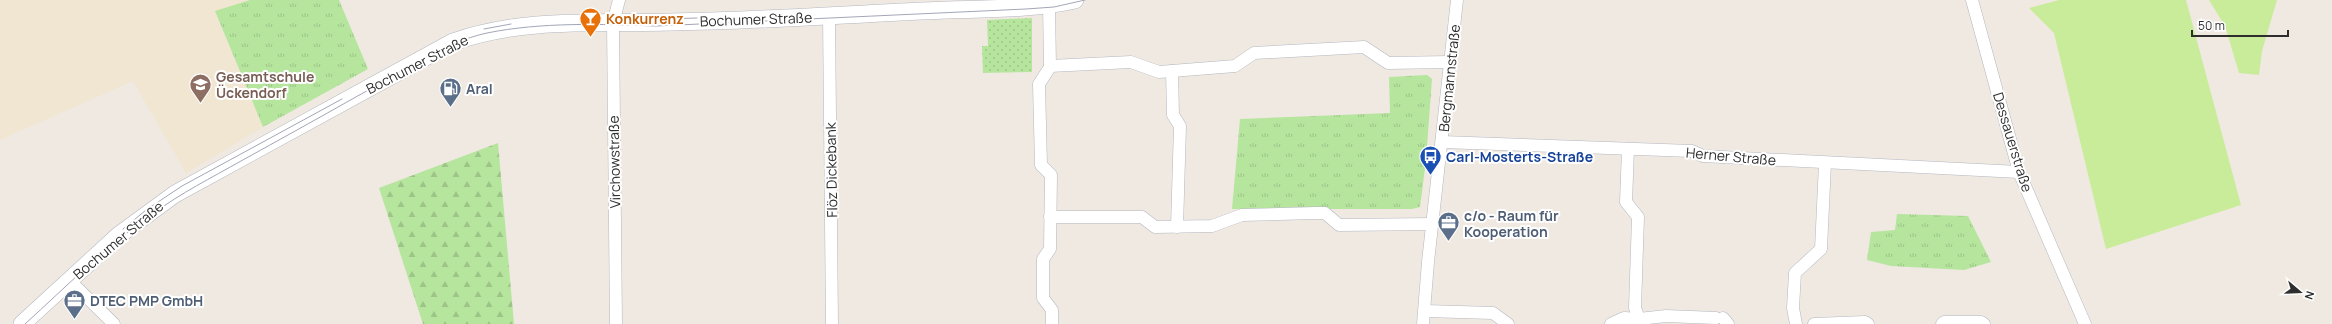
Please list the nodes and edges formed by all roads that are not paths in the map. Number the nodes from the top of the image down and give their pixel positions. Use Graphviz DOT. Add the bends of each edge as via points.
graph roads {
  1 [pos="619,0"];
  2 [pos="1075,0"];
  3 [pos="1457,0"];
  4 [pos="1972,0"];
  5 [pos="984,4"];
  6 [pos="1049,5"];
  7 [pos="829,16"];
  8 [pos="613,23"];
  9 [pos="1450,62"];
  10 [pos="1050,66"];
  11 [pos="1172,71"];
  12 [pos="1442,142"];
  13 [pos="1628,149"];
  14 [pos="1825,163"];
  15 [pos="2019,172"];
  16 [pos="1050,217"];
  17 [pos="1433,224"];
  18 [pos="1177,226"];
  19 [pos="70,280"];
  20 [pos="1425,311"];
  21 [pos="1722,320"];
  22 [pos="1640,321"];
  23 [pos="22,324"];
  24 [pos="114,324"];
  25 [pos="616,324"];
  26 [pos="832,324"];
  27 [pos="1052,324"];
  28 [pos="1424,324"];
  29 [pos="1508,324"];
  30 [pos="1611,324"];
  31 [pos="1796,324"];
  32 [pos="1814,324"];
  33 [pos="1868,324"];
  34 [pos="1942,324"];
  35 [pos="1984,324"];
  36 [pos="2085,324"];
  1 -- 8 [label="street, Virchowstraße"];
  2 -- 6 [label="main road, Bochumer Straße"];
  3 -- 9 [label="street, Bergmannstraße"];
  4 -- 15 [label="street, Dessauerstraße"];
  5 -- 6 [label="main road, Bochumer Straße"];
  5 -- 7 [label="main road, Bochumer Straße"];
  6 -- 10 [label="street"];
  7 -- 8 [label="main road, Bochumer Straße"];
  7 -- 26 [label="street, Flöz Dickebank"];
  8 -- 19 [label="main road, Bochumer Straße" via="506,27 453,42 175,194 144,215"];
  8 -- 25 [label="street, Virchowstraße"];
  9 -- 11 [label="street" via="1388,63 1364,47 1254,53 1235,66"];
  9 -- 12 [label="street, Bergmannstraße"];
  10 -- 11 [label="street" via="1131,62 1159,72"];
  10 -- 16 [label="street" via="1039,84 1041,165 1051,175"];
  11 -- 18 [label="street" via="1173,115 1180,126"];
  12 -- 13 [label="street, Herner Straße"];
  12 -- 17 [label="street, Bergmannstraße"];
  13 -- 14 [label="street, Herner Straße" via="1692,151 1703,156"];
  13 -- 22 [label="street" via="1626,202 1638,217 1635,308"];
  14 -- 15 [label="street, Herner Straße"];
  14 -- 31 [label="street" via="1821,249 1795,273 1793,308"];
  15 -- 36 [label="street, Dessauerstraße"];
  16 -- 18 [label="street" via="1142,217 1155,227"];
  16 -- 27 [label="street" via="1050,249 1043,259 1043,298 1052,310"];
  17 -- 18 [label="street" via="1339,225 1325,213 1316,213 1242,215 1212,226"];
  17 -- 20 [label="street, Bergmannstraße"];
  19 -- 23 [label="main road, Bochumer Straße"];
  19 -- 24 [label="street"];
  20 -- 28 [label="street, Bergmannstraße"];
  20 -- 29 [label="street" via="1493,312"];
  21 -- 22 [label="street" via="1666,316"];
  22 -- 30 [label="street" via="1624,318"];
  32 -- 33 [label="street"];
  34 -- 35 [label="street"];
}
